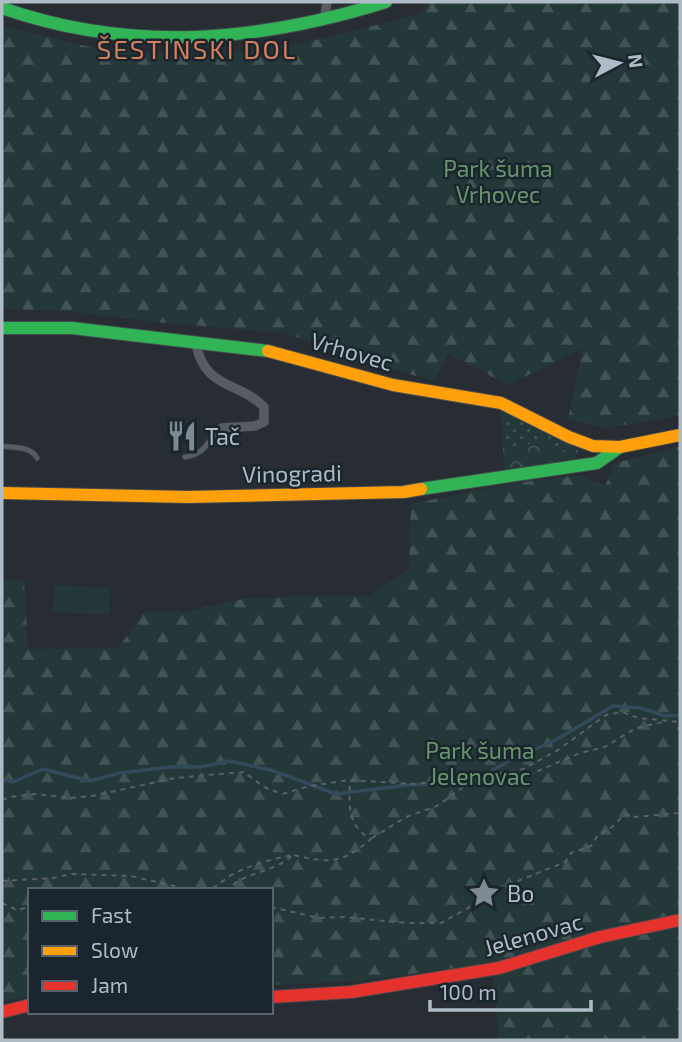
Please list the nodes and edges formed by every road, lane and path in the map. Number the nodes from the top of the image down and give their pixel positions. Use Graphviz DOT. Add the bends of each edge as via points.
graph roads {
  1 [pos="327,2"];
  2 [pos="386,2"];
  3 [pos="2,8"];
  4 [pos="324,21"];
  5 [pos="2,328"];
  6 [pos="196,344"];
  7 [pos="222,428"];
  8 [pos="680,435"];
  9 [pos="587,444"];
  10 [pos="2,446"];
  11 [pos="620,447"];
  12 [pos="185,457"];
  13 [pos="37,458"];
  14 [pos="581,466"];
  15 [pos="2,493"];
  16 [pos="664,722"];
  17 [pos="680,722"];
  18 [pos="496,775"];
  19 [pos="475,778"];
  20 [pos="350,780"];
  21 [pos="2,800"];
  22 [pos="680,813"];
  23 [pos="372,839"];
  24 [pos="293,855"];
  25 [pos="2,881"];
  26 [pos="182,888"];
  27 [pos="215,888"];
  28 [pos="230,888"];
  29 [pos="2,903"];
  30 [pos="28,908"];
  31 [pos="273,908"];
  32 [pos="680,919"];
  33 [pos="273,997"];
  34 [pos="28,1006"];
  35 [pos="2,1012"];
  1 -- 4 [label="street"];
  2 -- 4 [label="street"];
  3 -- 4 [label="street" via="63,28 141,36 220,34"];
  5 -- 6 [label="street, Vrhovec" via="72,328"];
  6 -- 7 [label="street" via="198,356 217,380 264,407 264,422"];
  6 -- 9 [label="street, Vrhovec" via="273,351 393,385 490,400"];
  7 -- 12 [label="lane" via="205,449"];
  8 -- 11 [label="street, Vrhovec"];
  9 -- 11 [label="street, Vrhovec"];
  9 -- 14 [label="street" via="587,458"];
  10 -- 13 [label="lane" via="34,452"];
  11 -- 14 [label="street, Vinogradi" via="605,460"];
  14 -- 15 [label="street, Vinogradi" via="404,492 188,497"];
  16 -- 17 [label="path"];
  16 -- 18 [label="path" via="636,728 605,747 519,779"];
  16 -- 18 [label="path" via="622,712 606,715 558,750 523,769"];
  18 -- 19 [label="path"];
  19 -- 20 [label="path" via="414,784"];
  19 -- 23 [label="path" via="437,806 406,817"];
  20 -- 21 [label="path" via="282,794 244,772 175,778 92,796 36,794"];
  20 -- 23 [label="path" via="349,815"];
  22 -- 31 [label="path" via="625,814 597,835 592,846 571,853 565,862 489,890 441,923 319,918"];
  23 -- 24 [label="path" via="353,855 331,861"];
  24 -- 27 [label="path" via="260,862"];
  24 -- 28 [label="path" via="274,869 243,878"];
  25 -- 26 [label="path" via="72,874 131,876"];
  29 -- 30 [label="path"];
  32 -- 33 [label="street, Jelenovac" via="600,937 499,968 351,992"];
  34 -- 35 [label="street"];
}
